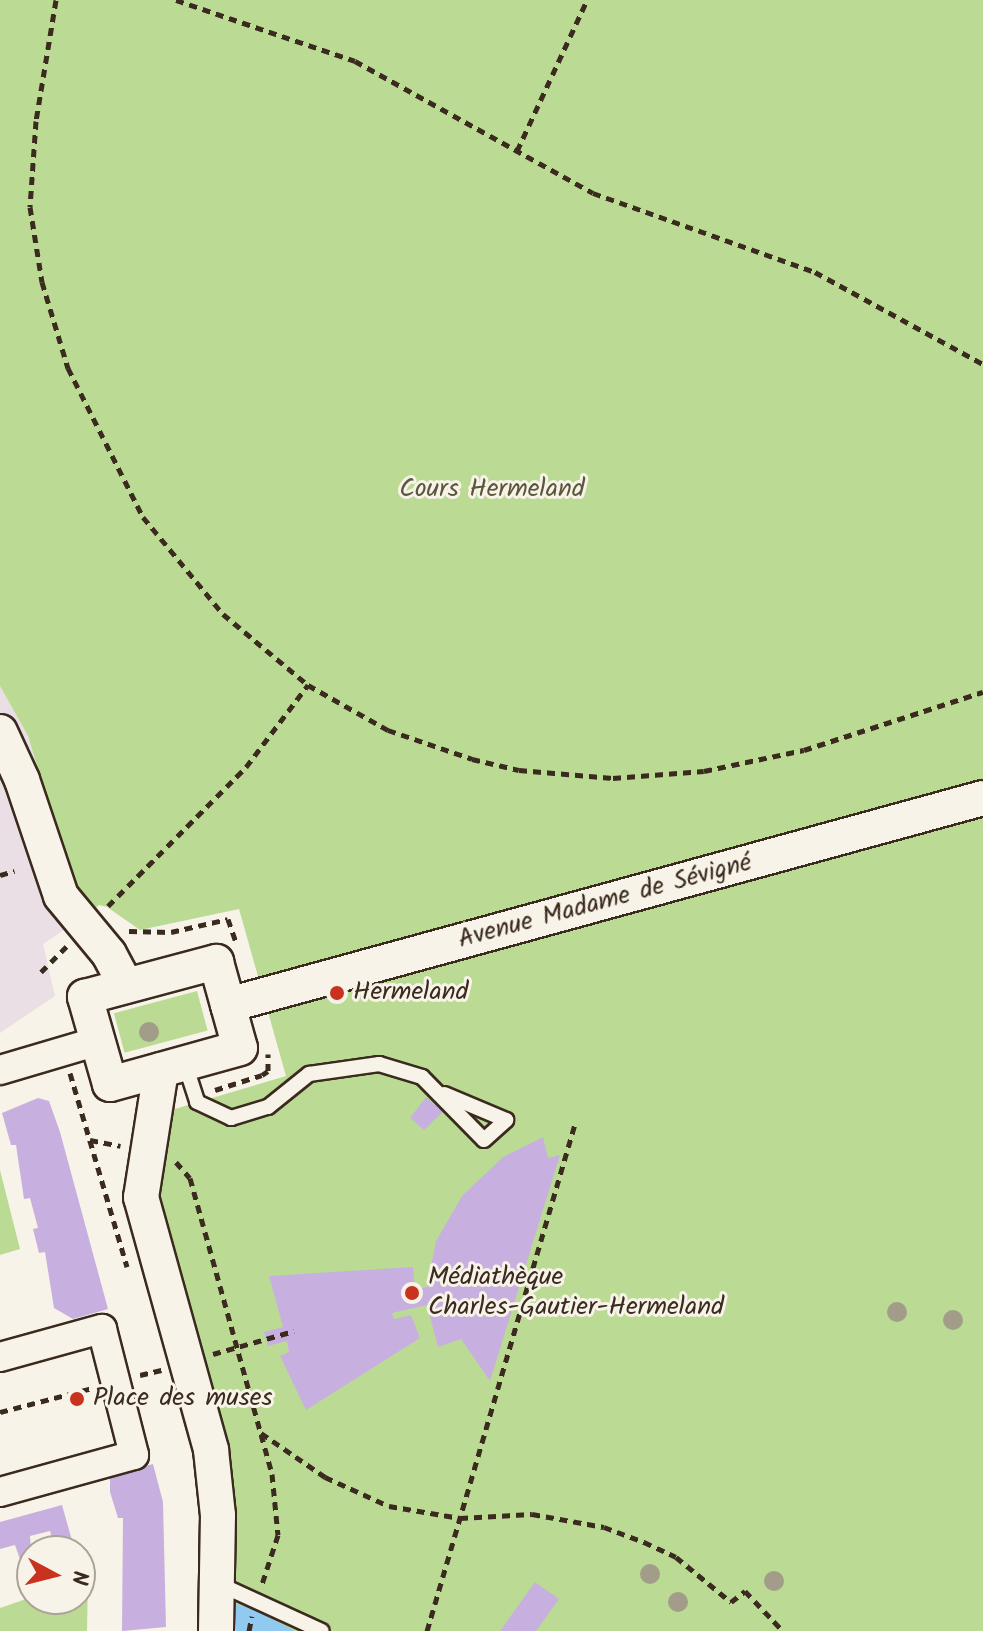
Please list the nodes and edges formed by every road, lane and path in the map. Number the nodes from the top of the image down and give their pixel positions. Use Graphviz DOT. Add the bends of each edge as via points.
graph roads {
  1 [pos="56,0"];
  2 [pos="176,0"];
  3 [pos="587,0"];
  4 [pos="517,151"];
  5 [pos="983,364"];
  6 [pos="308,685"];
  7 [pos="983,692"];
  8 [pos="0,732"];
  9 [pos="983,798"];
  10 [pos="14,871"];
  11 [pos="0,875"];
  12 [pos="107,907"];
  13 [pos="71,943"];
  14 [pos="41,972"];
  15 [pos="126,986"];
  16 [pos="228,1005"];
  17 [pos="98,1041"];
  18 [pos="267,1050"];
  19 [pos="173,1067"];
  20 [pos="69,1069"];
  21 [pos="0,1070"];
  22 [pos="444,1094"];
  23 [pos="196,1096"];
  24 [pos="575,1124"];
  25 [pos="90,1140"];
  26 [pos="130,1149"];
  27 [pos="172,1158"];
  28 [pos="127,1270"];
  29 [pos="294,1331"];
  30 [pos="237,1347"];
  31 [pos="153,1356"];
  32 [pos="0,1357"];
  33 [pos="171,1367"];
  34 [pos="116,1382"];
  35 [pos="161,1386"];
  36 [pos="0,1412"];
  37 [pos="261,1433"];
  38 [pos="0,1492"];
  39 [pos="460,1518"];
  40 [pos="217,1583"];
  41 [pos="255,1597"];
  42 [pos="216,1631"];
  43 [pos="322,1631"];
  44 [pos="427,1631"];
  45 [pos="783,1631"];
  1 -- 6 [label="path" via="36,121 30,207 42,282 68,368 143,517 223,614"];
  2 -- 4 [label="path" via="355,61"];
  3 -- 4 [label="path"];
  4 -- 5 [label="path" via="593,193 815,272"];
  6 -- 7 [label="path" via="388,730 472,759 519,770 613,778 674,775 777,756"];
  6 -- 12 [label="path" via="246,767"];
  8 -- 15 [label="street" via="61,896 109,954"];
  9 -- 16 [label="street, Avenue Madame de Sévigné"];
  10 -- 11 [label="path"];
  13 -- 14 [label="path"];
  15 -- 16 [label="street" via="216,962"];
  15 -- 17 [label="street" via="85,997"];
  16 -- 19 [label="street" via="240,1048"];
  17 -- 19 [label="street" via="110,1084"];
  17 -- 21 [label="street"];
  18 -- 23 [label="path" via="268,1071 262,1075"];
  19 -- 23 [label="lane"];
  19 -- 33 [label="street" via="141,1197"];
  20 -- 25 [label="path"];
  22 -- 23 [label="lane" via="422,1077 379,1064 309,1074 268,1107 244,1118 216,1114"];
  24 -- 39 [label="path"];
  25 -- 26 [label="path"];
  25 -- 28 [label="path"];
  27 -- 30 [label="path" via="190,1178"];
  29 -- 30 [label="path"];
  30 -- 33 [label="path"];
  30 -- 37 [label="path"];
  31 -- 33 [label="path"];
  32 -- 34 [label="street" via="102,1329"];
  33 -- 34 [label="path"];
  33 -- 35 [label="path"];
  33 -- 40 [label="street" via="216,1483"];
  34 -- 36 [label="path"];
  34 -- 38 [label="street" via="134,1455"];
  37 -- 39 [label="path" via="325,1477 375,1500"];
  37 -- 41 [label="path" via="278,1535 275,1555"];
  39 -- 44 [label="path"];
  39 -- 45 [label="path" via="532,1514 604,1527 676,1557 731,1602 745,1591"];
  40 -- 41 [label="lane"];
  40 -- 42 [label="street"];
  41 -- 43 [label="lane"];
}
